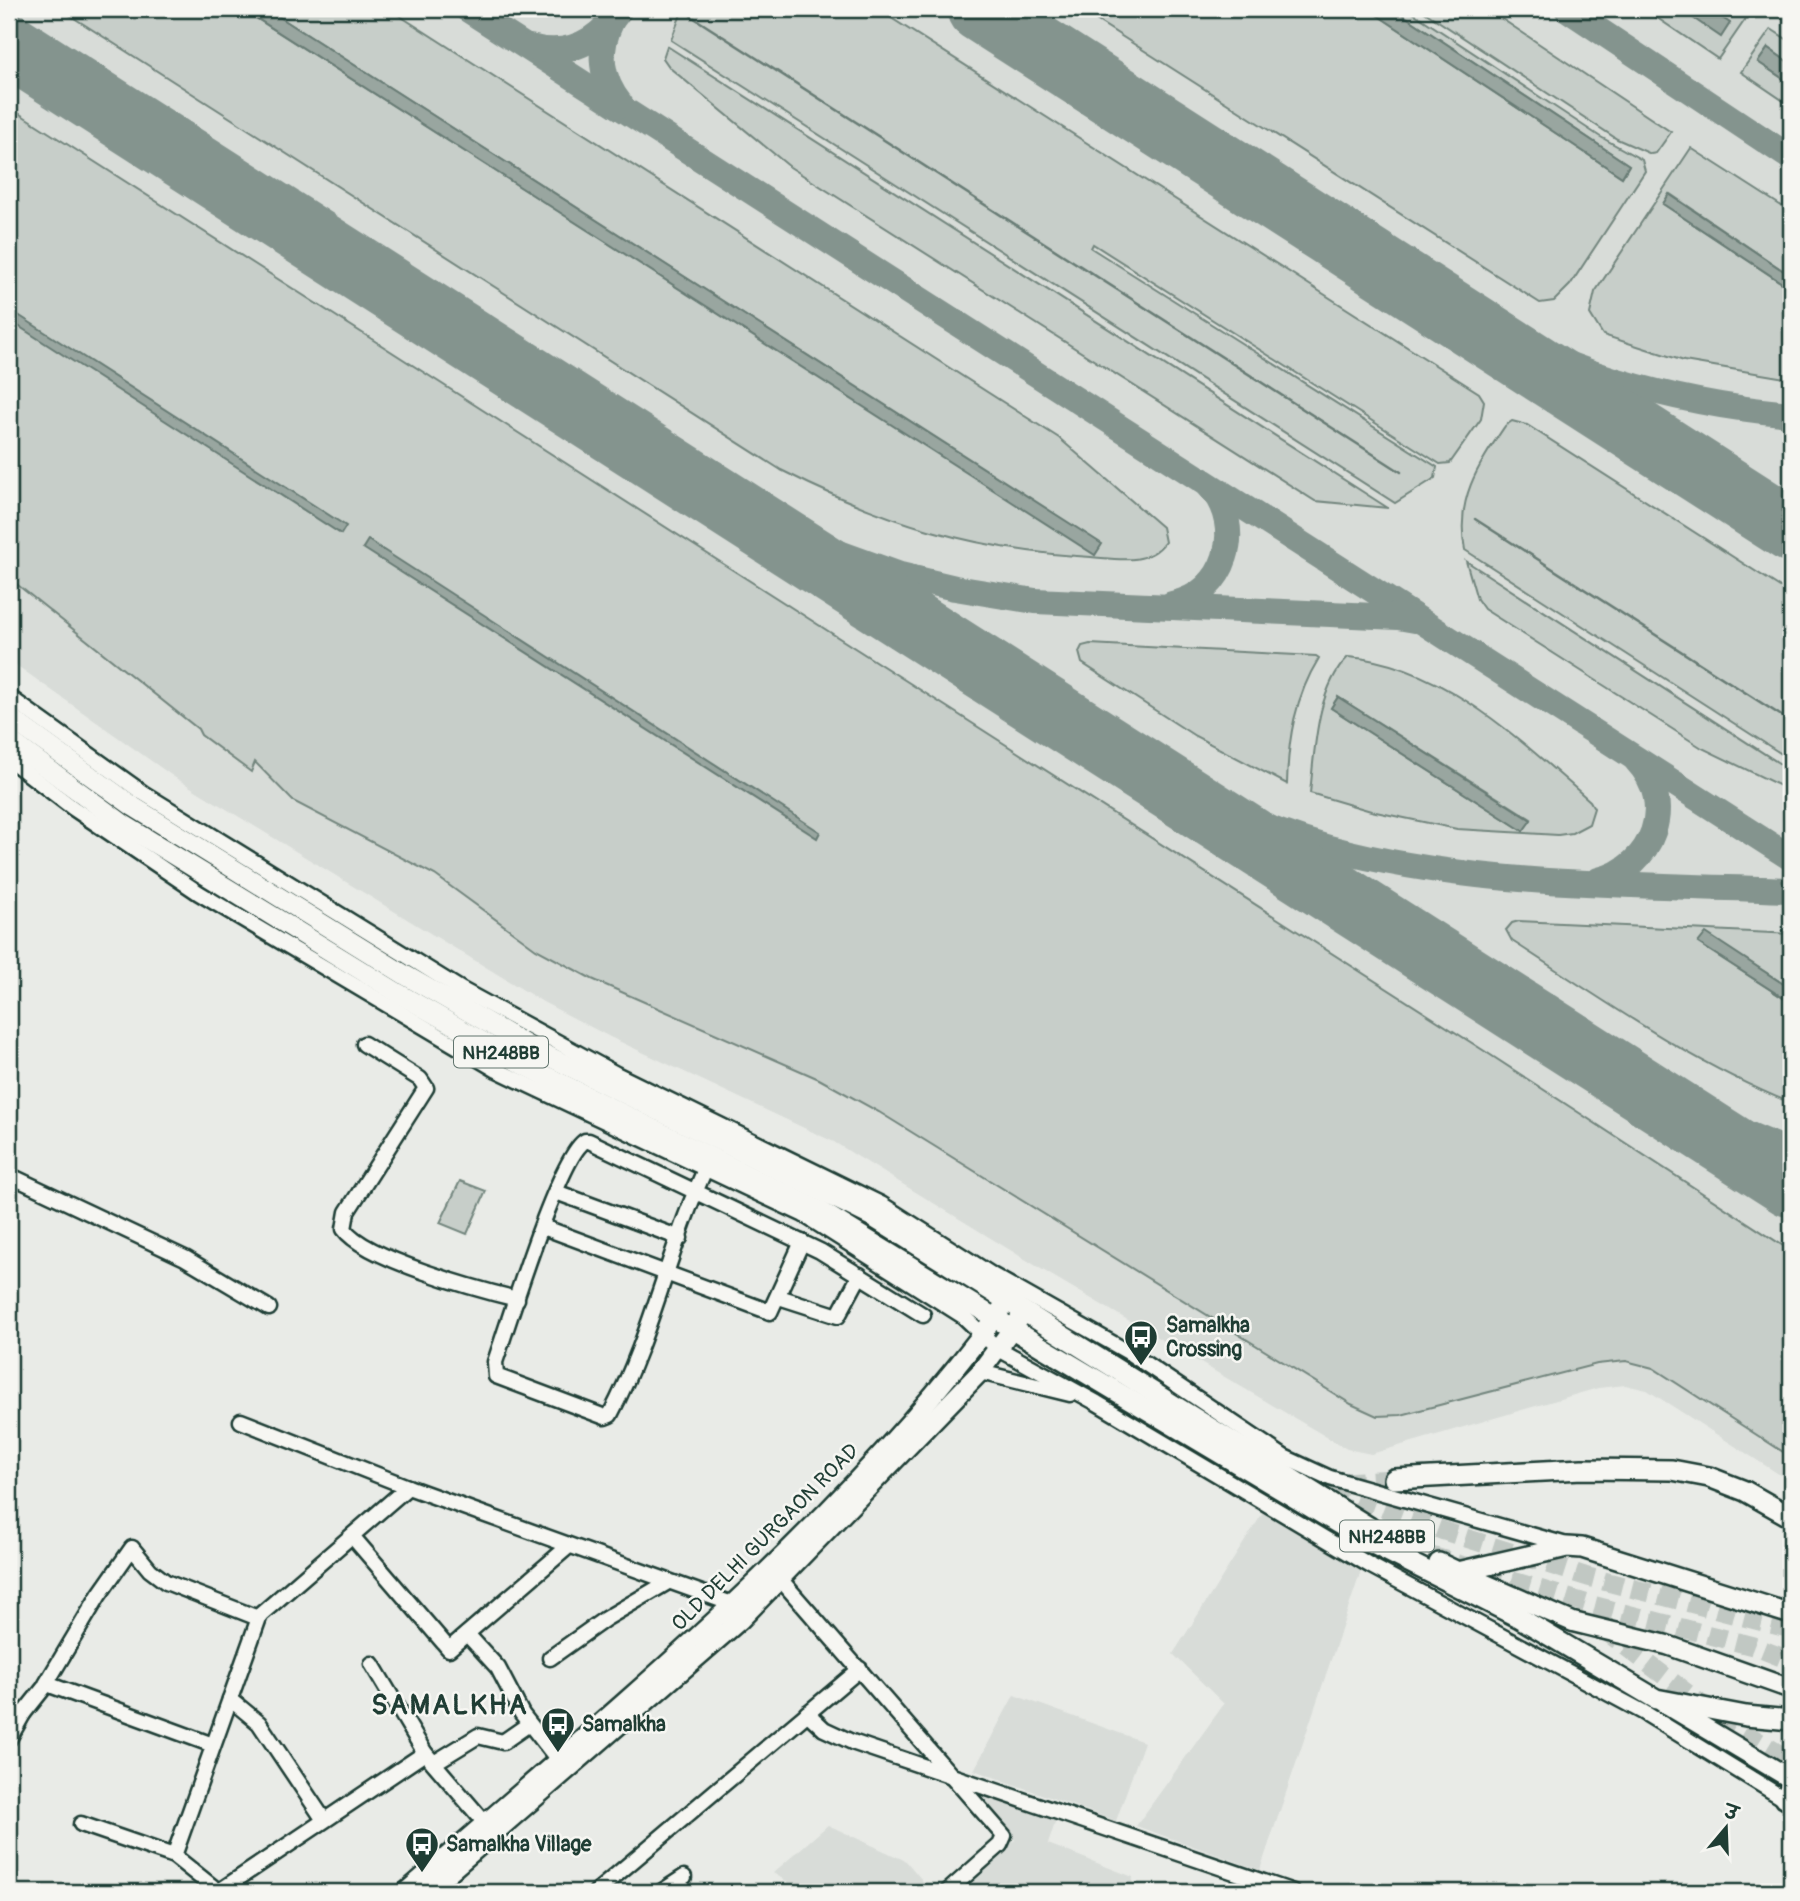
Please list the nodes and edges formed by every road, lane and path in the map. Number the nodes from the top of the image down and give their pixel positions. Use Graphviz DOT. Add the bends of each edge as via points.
graph roads {
  1 [pos="9,697"];
  2 [pos="9,717"];
  3 [pos="9,740"];
  4 [pos="9,759"];
  5 [pos="364,1044"];
  6 [pos="712,1155"];
  7 [pos="9,1175"];
  8 [pos="556,1192"];
  9 [pos="696,1192"];
  10 [pos="543,1227"];
  11 [pos="680,1238"];
  12 [pos="802,1242"];
  13 [pos="668,1273"];
  14 [pos="860,1275"];
  15 [pos="779,1297"];
  16 [pos="517,1299"];
  17 [pos="1007,1301"];
  18 [pos="269,1308"];
  19 [pos="1024,1313"];
  20 [pos="923,1315"];
  21 [pos="995,1318"];
  22 [pos="1012,1329"];
  23 [pos="983,1335"];
  24 [pos="997,1348"];
  25 [pos="980,1372"];
  26 [pos="1097,1403"];
  27 [pos="242,1421"];
  28 [pos="1394,1479"];
  29 [pos="408,1487"];
  30 [pos="1791,1517"];
  31 [pos="352,1536"];
  32 [pos="569,1546"];
  33 [pos="1575,1547"];
  34 [pos="1458,1572"];
  35 [pos="780,1580"];
  36 [pos="668,1582"];
  37 [pos="735,1612"];
  38 [pos="1791,1614"];
  39 [pos="258,1618"];
  40 [pos="467,1634"];
  41 [pos="550,1658"];
  42 [pos="372,1664"];
  43 [pos="860,1669"];
  44 [pos="46,1684"];
  45 [pos="1791,1689"];
  46 [pos="230,1699"];
  47 [pos="1656,1699"];
  48 [pos="16,1712"];
  49 [pos="807,1713"];
  50 [pos="1791,1720"];
  51 [pos="529,1724"];
  52 [pos="9,1739"];
  53 [pos="213,1745"];
  54 [pos="429,1758"];
  55 [pos="558,1760"];
  56 [pos="950,1773"];
  57 [pos="1790,1791"];
  58 [pos="324,1820"];
  59 [pos="485,1823"];
  60 [pos="81,1824"];
  61 [pos="174,1856"];
  62 [pos="684,1877"];
  63 [pos="218,1892"];
  64 [pos="406,1892"];
  65 [pos="428,1892"];
  66 [pos="596,1892"];
  67 [pos="662,1892"];
  68 [pos="947,1892"];
  69 [pos="1293,1892"];
  1 -- 33 [label="street" via="143,793 462,990 617,1074 881,1204 992,1275 1128,1352 1284,1457 1329,1478"];
  2 -- 6 [label="highway, NH248BB" via="134,807 405,975"];
  3 -- 6 [label="highway, NH248BB" via="123,824 398,993 520,1063"];
  4 -- 6 [label="street" via="199,893 485,1063"];
  5 -- 16 [label="street" via="420,1079 426,1088 347,1212 344,1230 357,1242 416,1268"];
  6 -- 9 [label="street"];
  6 -- 17 [label="highway, NH248BB" via="871,1216"];
  6 -- 21 [label="highway, NH248BB" via="822,1212"];
  6 -- 23 [label="street" via="963,1316"];
  7 -- 18 [label="street" via="185,1258"];
  8 -- 9 [label="street" via="574,1151 589,1141"];
  8 -- 10 [label="street"];
  8 -- 11 [label="street"];
  9 -- 11 [label="street"];
  9 -- 12 [label="street"];
  10 -- 13 [label="street"];
  10 -- 16 [label="street"];
  11 -- 13 [label="street"];
  12 -- 14 [label="street"];
  12 -- 15 [label="street"];
  13 -- 15 [label="street" via="769,1312"];
  13 -- 16 [label="street" via="608,1416 496,1376 495,1362"];
  14 -- 15 [label="street" via="838,1316"];
  14 -- 20 [label="street"];
  17 -- 19 [label="highway, NH248BB"];
  17 -- 21 [label="main road, OLD DELHI GURGAON ROAD"];
  19 -- 22 [label="main road, OLD DELHI GURGAON ROAD"];
  19 -- 34 [label="highway, NH248BB" via="1376,1531"];
  21 -- 22 [label="highway, NH248BB"];
  21 -- 23 [label="main road, OLD DELHI GURGAON ROAD"];
  22 -- 24 [label="main road, OLD DELHI GURGAON ROAD"];
  22 -- 47 [label="highway, NH248BB" via="1369,1542 1518,1617"];
  23 -- 24 [label="street"];
  23 -- 37 [label="main road, OLD DELHI GURGAON ROAD" via="901,1432"];
  24 -- 25 [label="main road, OLD DELHI GURGAON ROAD"];
  24 -- 26 [label="street"];
  25 -- 26 [label="street"];
  25 -- 35 [label="main road, OLD DELHI GURGAON ROAD"];
  26 -- 57 [label="street" via="1371,1566"];
  27 -- 29 [label="street"];
  28 -- 30 [label="highway" via="1582,1469 1672,1470 1709,1477 1745,1491"];
  29 -- 31 [label="street"];
  29 -- 32 [label="street"];
  31 -- 39 [label="street"];
  31 -- 40 [label="street" via="447,1648"];
  32 -- 36 [label="street"];
  32 -- 40 [label="street"];
  33 -- 34 [label="highway"];
  33 -- 38 [label="highway"];
  34 -- 45 [label="main road" via="1573,1622 1667,1645"];
  35 -- 37 [label="main road, OLD DELHI GURGAON ROAD"];
  35 -- 43 [label="street"];
  36 -- 37 [label="street"];
  36 -- 41 [label="street"];
  37 -- 55 [label="main road, OLD DELHI GURGAON ROAD"];
  37 -- 65 [label="main road, OLD DELHI GURGAON ROAD"];
  39 -- 44 [label="street" via="166,1582 132,1548"];
  39 -- 46 [label="street"];
  40 -- 51 [label="street" via="498,1668"];
  42 -- 54 [label="street"];
  43 -- 49 [label="street"];
  43 -- 56 [label="street"];
  44 -- 48 [label="street"];
  44 -- 53 [label="street"];
  46 -- 53 [label="street"];
  46 -- 58 [label="street" via="259,1723"];
  47 -- 50 [label="highway"];
  47 -- 57 [label="main road"];
  48 -- 52 [label="street"];
  49 -- 56 [label="street" via="824,1729 852,1742"];
  49 -- 66 [label="street"];
  51 -- 54 [label="street" via="505,1742 478,1736"];
  51 -- 55 [label="street"];
  53 -- 61 [label="street"];
  54 -- 58 [label="street"];
  54 -- 59 [label="street"];
  55 -- 59 [label="main road, OLD DELHI GURGAON ROAD"];
  56 -- 68 [label="street" via="1004,1839"];
  56 -- 69 [label="street"];
  58 -- 63 [label="street"];
  59 -- 64 [label="main road, OLD DELHI GURGAON ROAD"];
  60 -- 61 [label="street"];
  61 -- 63 [label="street"];
  62 -- 67 [label="street"];
}
